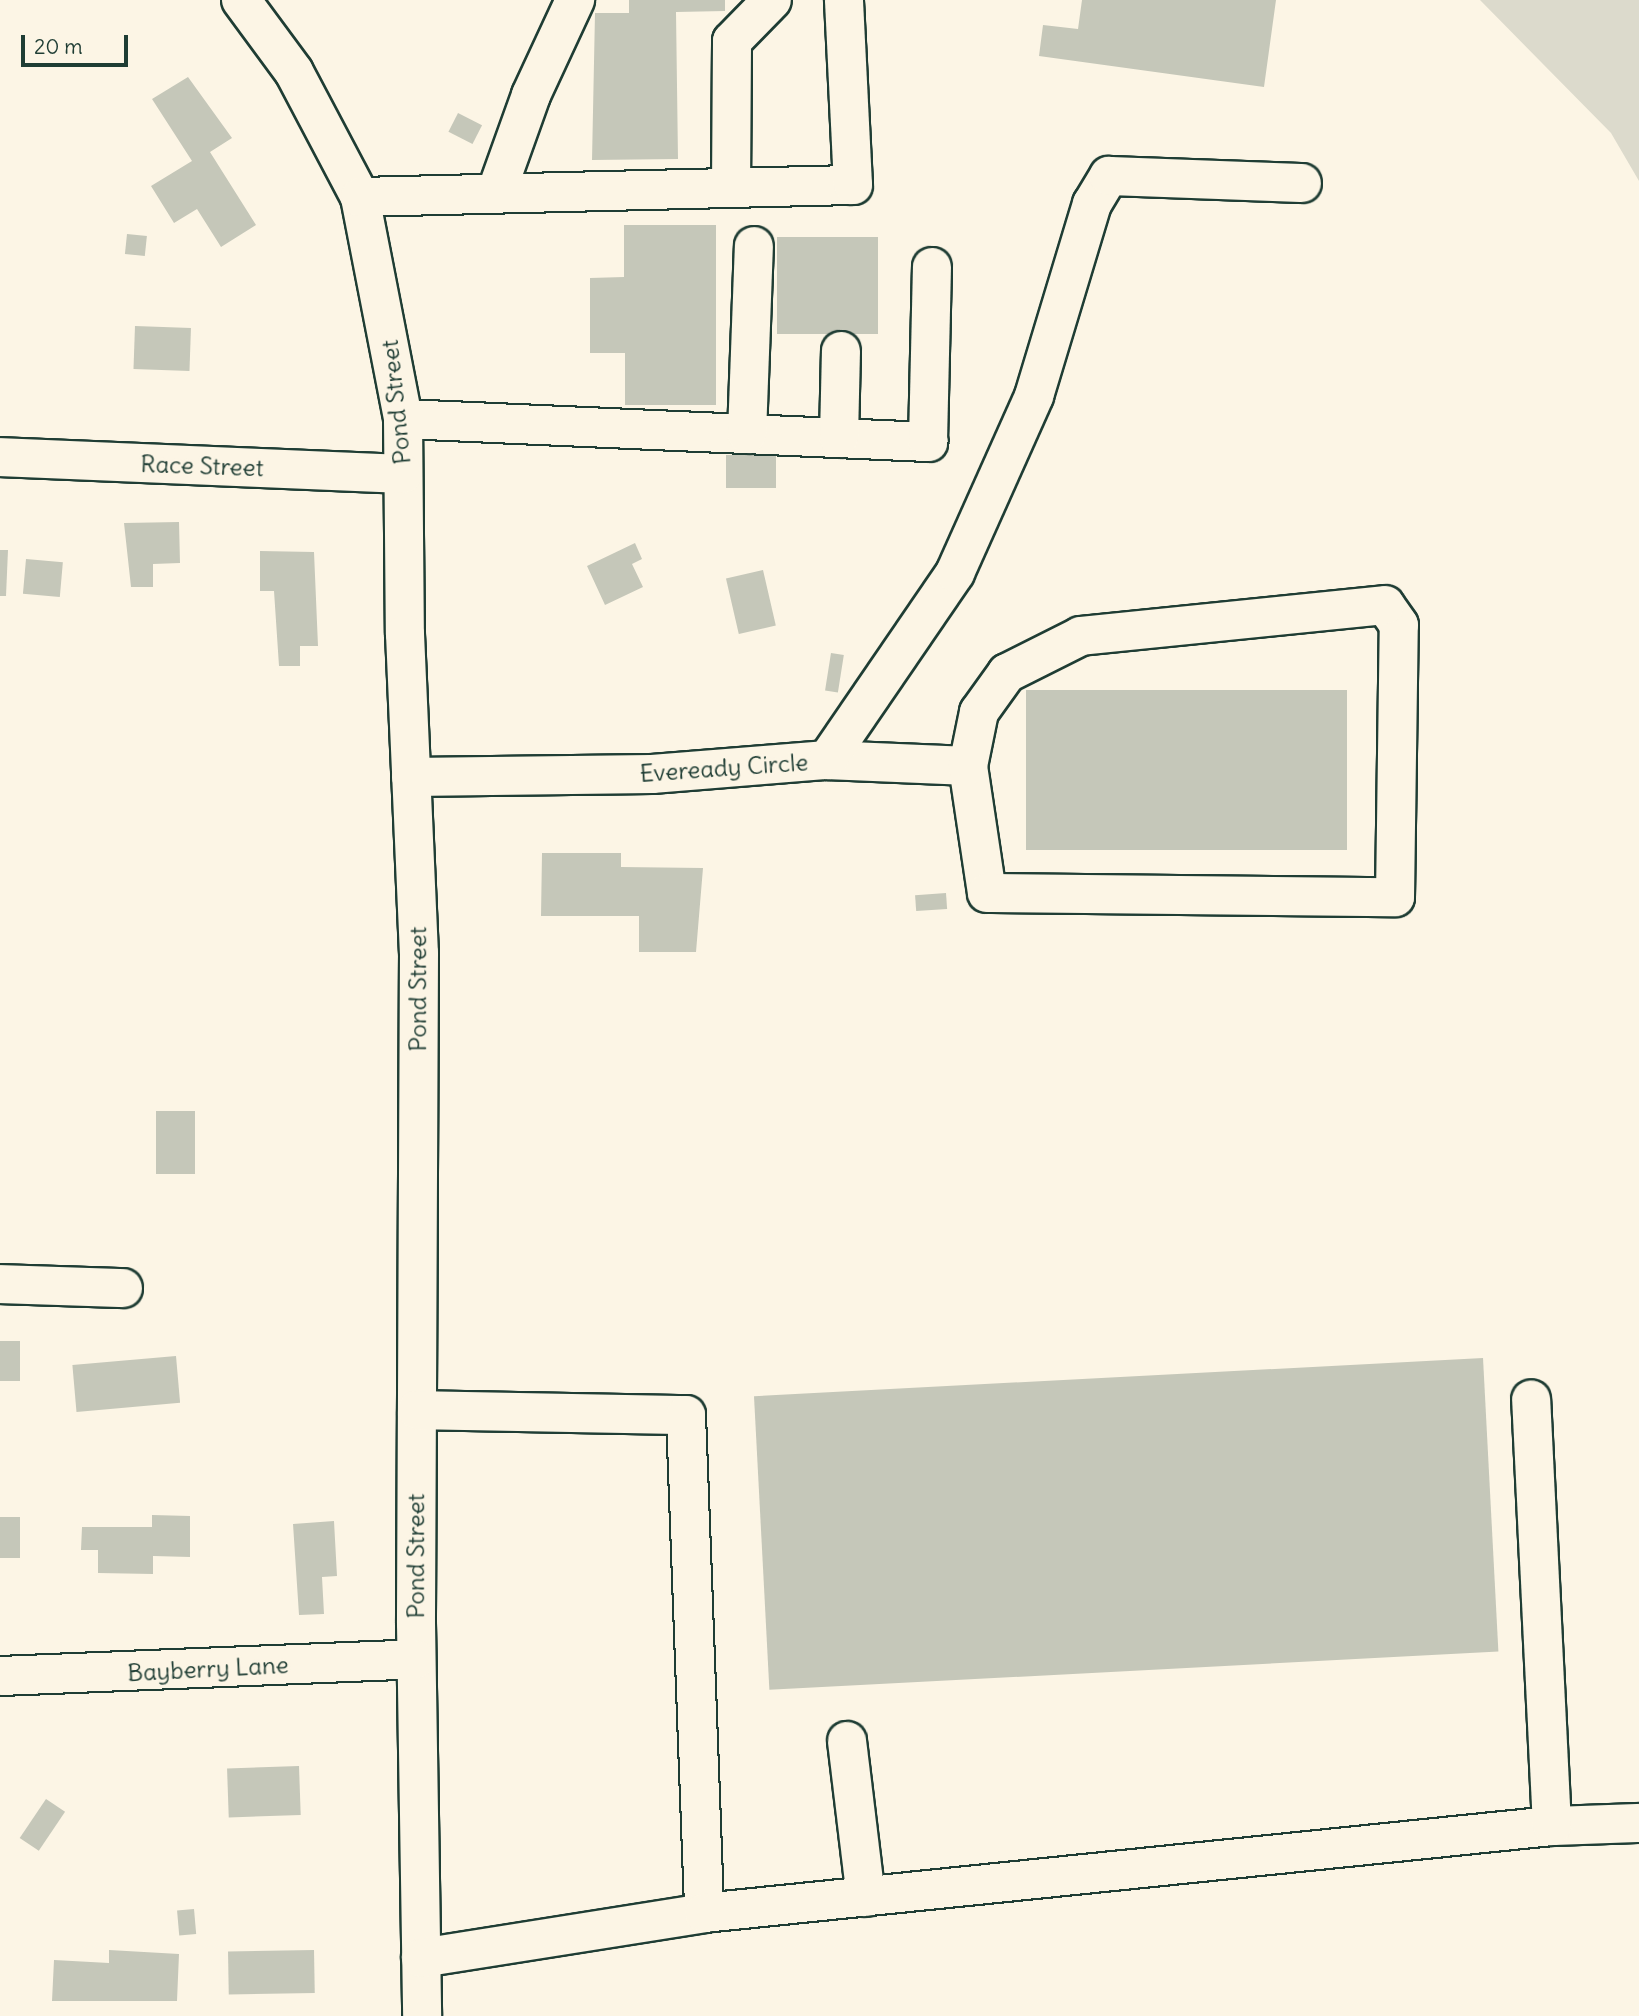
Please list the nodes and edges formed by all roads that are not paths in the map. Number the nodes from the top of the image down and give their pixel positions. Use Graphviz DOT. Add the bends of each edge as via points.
graph roads {
  1 [pos="242,0"];
  2 [pos="575,0"];
  3 [pos="772,0"];
  4 [pos="844,0"];
  5 [pos="1302,183"];
  6 [pos="731,188"];
  7 [pos="496,193"];
  8 [pos="360,197"];
  9 [pos="754,246"];
  10 [pos="932,267"];
  11 [pos="841,351"];
  12 [pos="403,419"];
  13 [pos="747,434"];
  14 [pos="839,438"];
  15 [pos="0,457"];
  16 [pos="404,474"];
  17 [pos="827,760"];
  18 [pos="968,766"];
  19 [pos="411,777"];
  20 [pos="0,1284"];
  21 [pos="123,1288"];
  22 [pos="1531,1400"];
  23 [pos="417,1410"];
  24 [pos="416,1659"];
  25 [pos="0,1676"];
  26 [pos="847,1741"];
  27 [pos="1639,1823"];
  28 [pos="1552,1826"];
  29 [pos="866,1897"];
  30 [pos="704,1913"];
  31 [pos="421,1958"];
  32 [pos="422,2016"];
  1 -- 8 [label="street, Pond Street" via="294,72"];
  2 -- 7 [label="street" via="531,95"];
  3 -- 6 [label="street" via="732,41"];
  4 -- 6 [label="street" via="853,185"];
  5 -- 17 [label="street, Eveready Circle" via="1108,176 1092,204 1034,396 955,573"];
  6 -- 7 [label="street"];
  7 -- 8 [label="street"];
  8 -- 12 [label="street, Pond Street"];
  9 -- 13 [label="street"];
  10 -- 14 [label="street" via="928,442"];
  11 -- 14 [label="street"];
  12 -- 13 [label="street"];
  12 -- 16 [label="street, Pond Street"];
  13 -- 14 [label="street"];
  15 -- 16 [label="street, Race Street"];
  16 -- 19 [label="street, Pond Street"];
  17 -- 18 [label="street"];
  17 -- 19 [label="street, Eveready Circle" via="652,774"];
  18 -- 18 [label="street" via="987,893 1395,897 1399,625 1385,606 1081,636 1007,673 979,712"];
  19 -- 23 [label="street, Pond Street" via="419,953"];
  20 -- 21 [label="street"];
  22 -- 28 [label="street"];
  23 -- 24 [label="street, Pond Street"];
  23 -- 30 [label="street" via="686,1415"];
  24 -- 25 [label="street, Bayberry Lane"];
  24 -- 31 [label="street, Pond Street"];
  26 -- 29 [label="street"];
  27 -- 28 [label="street"];
  28 -- 29 [label="street"];
  29 -- 30 [label="street"];
  30 -- 31 [label="street"];
  31 -- 32 [label="street, Pond Street"];
}
